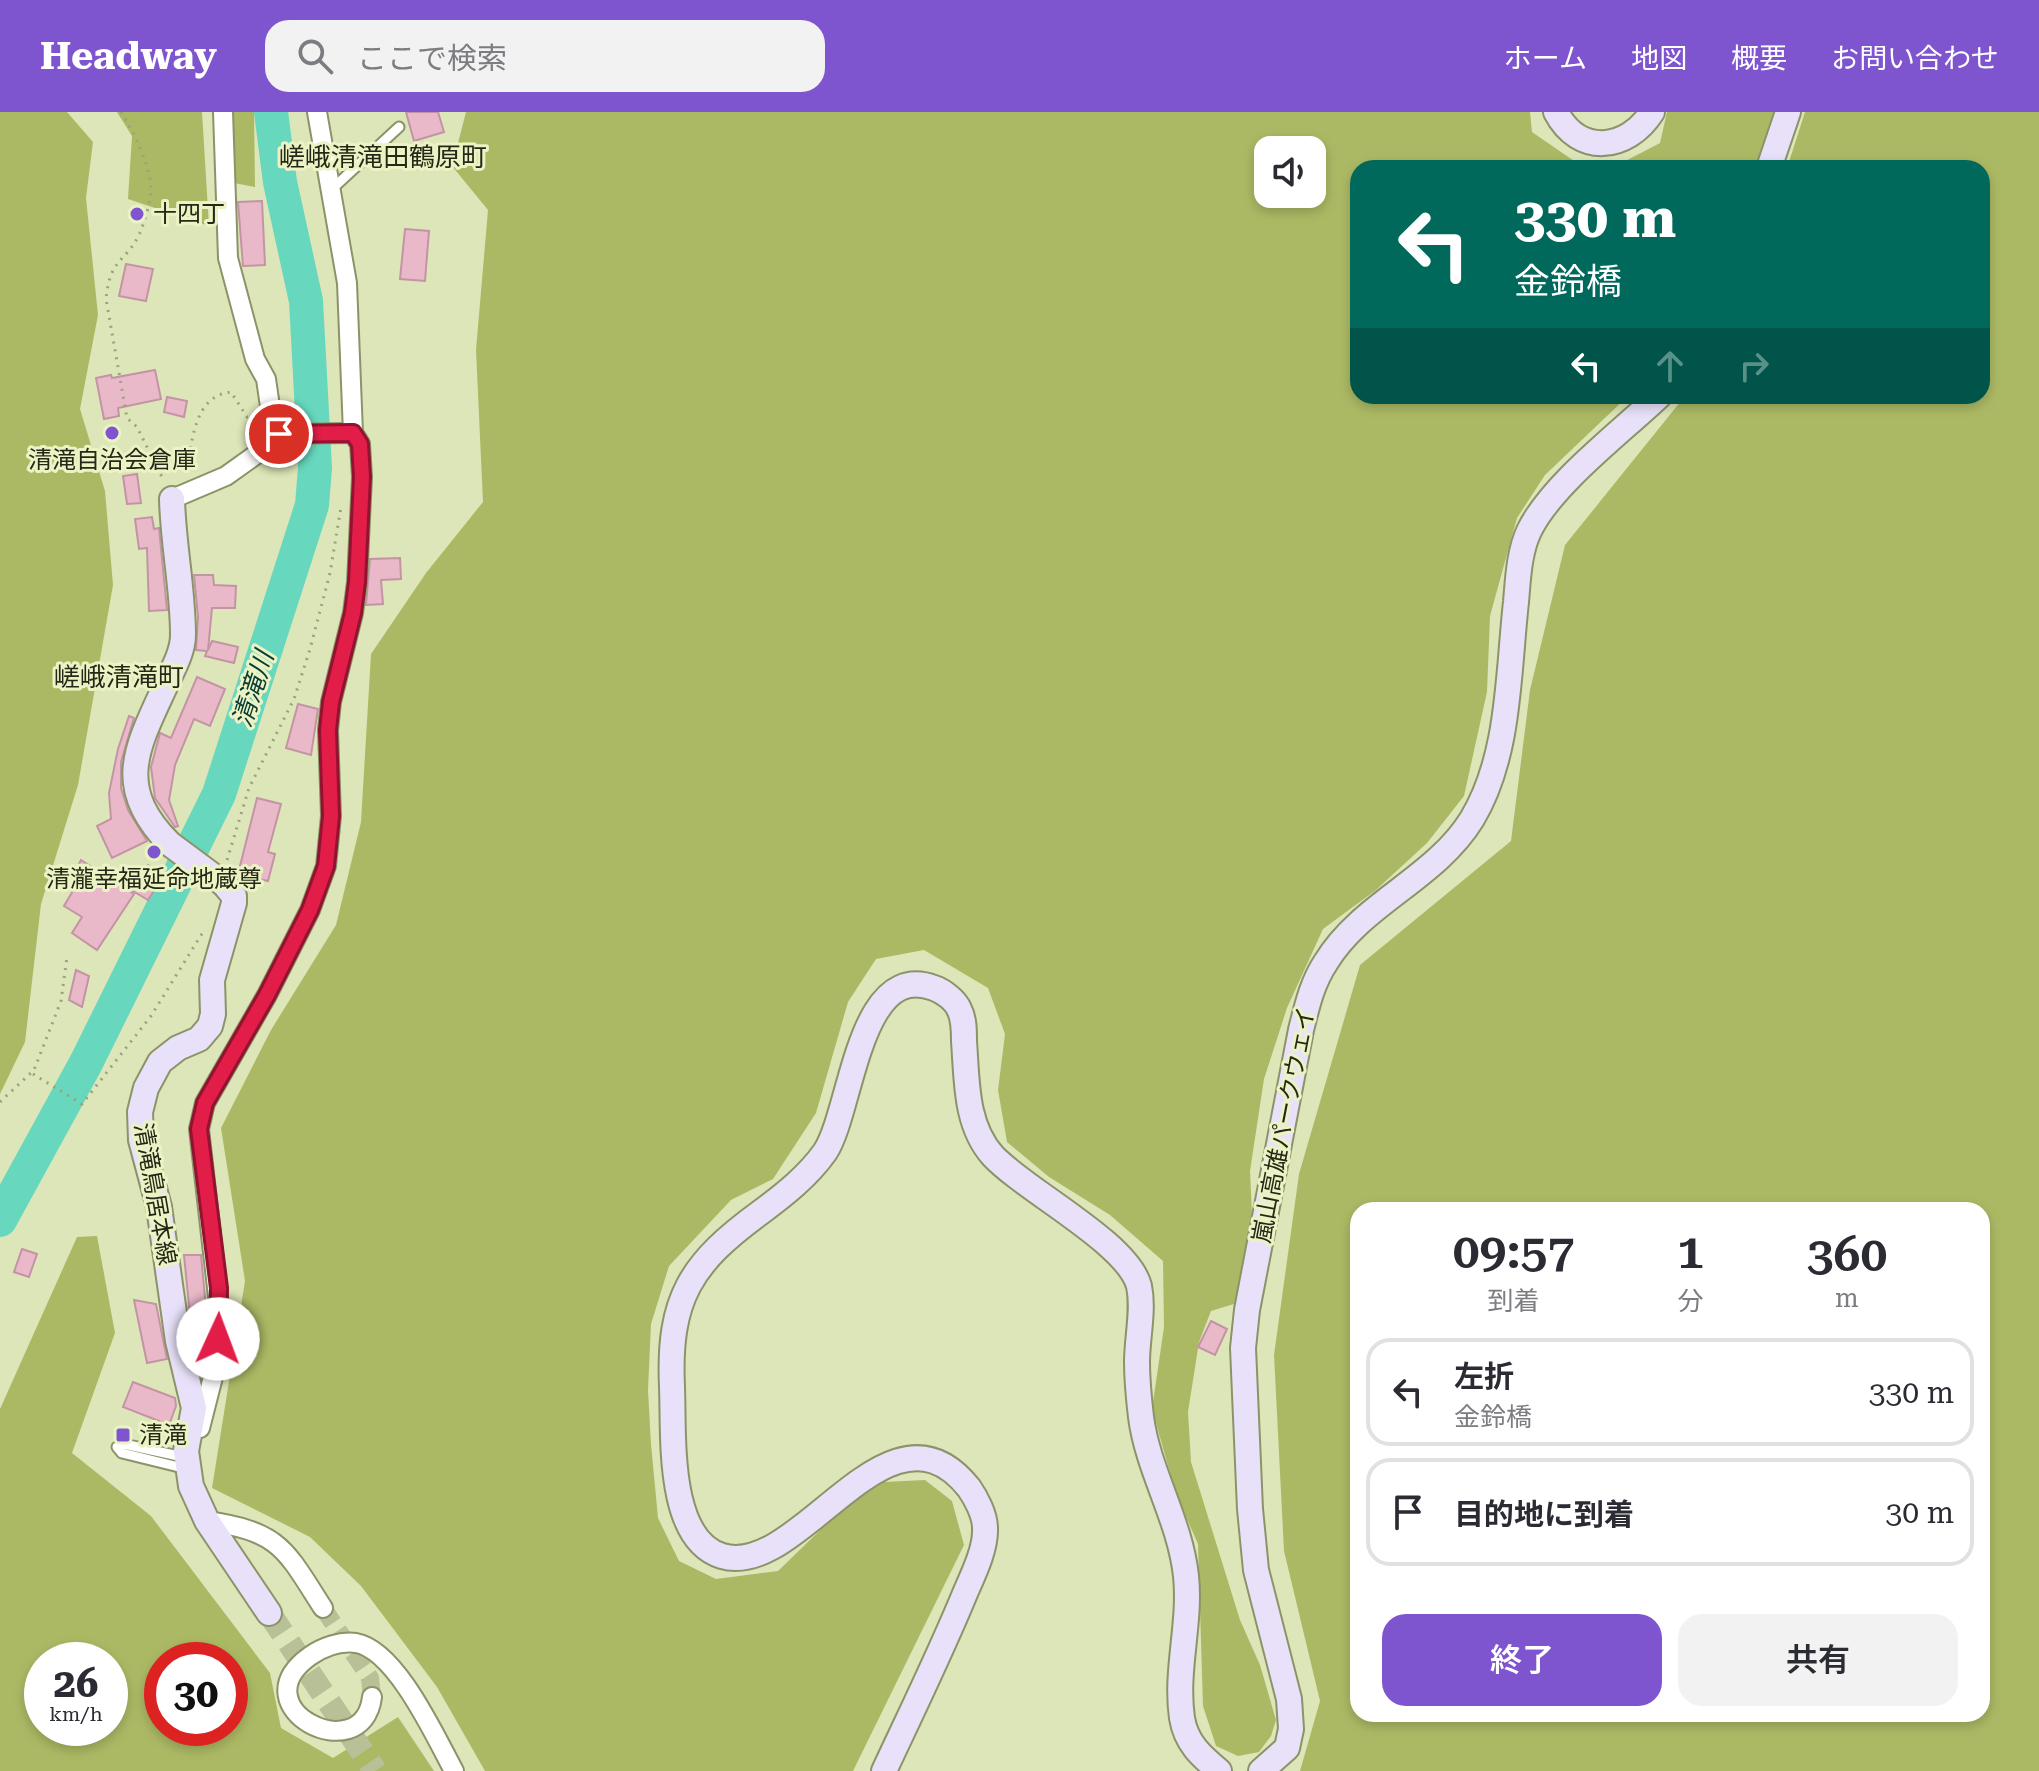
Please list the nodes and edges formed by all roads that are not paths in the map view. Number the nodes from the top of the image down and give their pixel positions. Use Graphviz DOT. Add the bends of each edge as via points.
graph roads {
  1 [pos="223,112"];
  2 [pos="317,112"];
  3 [pos="1556,112"];
  4 [pos="1652,112"];
  5 [pos="1788,112"];
  6 [pos="399,127"];
  7 [pos="1772,160"];
  8 [pos="332,189"];
  9 [pos="1651,404"];
  10 [pos="350,433"];
  11 [pos="276,434"];
  12 [pos="176,497"];
  13 [pos="187,1459"];
  14 [pos="207,1521"];
  15 [pos="323,1608"];
  16 [pos="269,1613"];
  17 [pos="372,1697"];
  18 [pos="454,1771"];
  19 [pos="884,1771"];
  20 [pos="1219,1771"];
  21 [pos="1261,1771"];
  1 -- 11 [label="street" via="228,258 255,359 266,379"];
  2 -- 8 [label="street"];
  3 -- 4 [label="street" via="1566,130 1601,144 1639,131"];
  5 -- 7 [label="street"];
  6 -- 8 [label="lane"];
  8 -- 10 [label="street" via="347,283"];
  9 -- 21 [label="street, 嵐山高雄パークウェイ" via="1553,498 1529,532 1520,565 1498,753 1473,817 1432,867 1347,935 1312,987 1243,1348 1256,1570 1289,1699 1291,1729 1287,1748"];
  10 -- 11 [label="street"];
  10 -- 13 [label="street" via="360,444 362,477 357,582 331,702 326,866 273,983 202,1113 199,1144 221,1323 201,1426"];
  11 -- 12 [label="street" via="268,446 226,476"];
  12 -- 13 [label="street, 清滝鳥居本線, bridge" via="183,637 142,737 136,788 145,816 170,844 234,896 212,980 210,1026 199,1039 160,1062 140,1112 141,1140 159,1207 178,1341 194,1408"];
  13 -- 13 [label="lane" via="122,1453 117,1447 124,1444"];
  13 -- 14 [label="street, 清滝鳥居本線" via="195,1499"];
  14 -- 15 [label="street" via="276,1541"];
  14 -- 16 [label="street, 清滝鳥居本線"];
  17 -- 18 [label="street" via="368,1717 338,1738 319,1736 303,1726 291,1711 288,1694 295,1671 315,1652 340,1643 374,1650 392,1666"];
  19 -- 20 [label="street" via="975,1568 986,1531 982,1513 970,1490 947,1467 923,1457 898,1460 863,1479 778,1543 750,1556 724,1557 691,1532 682,1508 670,1349 691,1275 715,1247 810,1171 828,1148 876,1010 892,992 930,986 960,1010 971,1113 979,1139 995,1159 1129,1263 1139,1285 1141,1424 1177,1527 1186,1578 1182,1717 1188,1740"];
}
